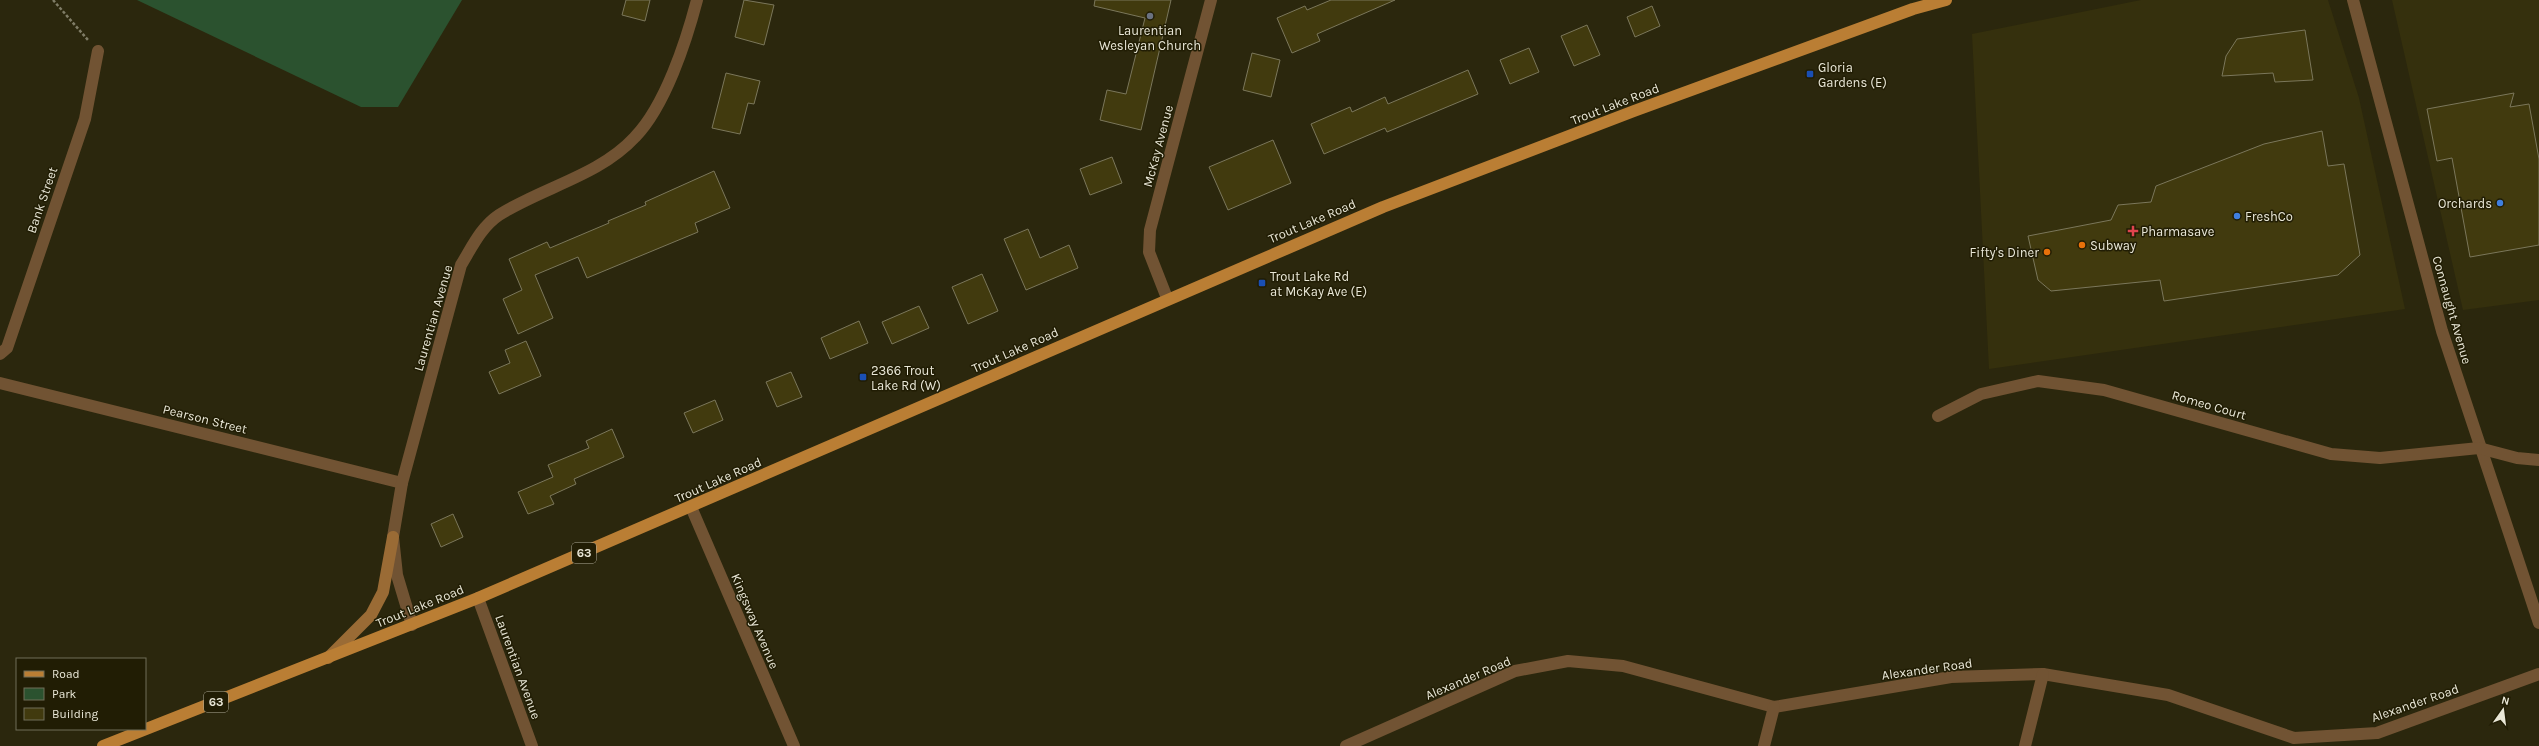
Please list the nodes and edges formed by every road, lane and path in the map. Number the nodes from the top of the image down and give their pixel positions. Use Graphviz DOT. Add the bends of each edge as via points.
graph roads {
  1 [pos="53,0"];
  2 [pos="696,0"];
  3 [pos="1211,0"];
  4 [pos="1946,0"];
  5 [pos="2353,0"];
  6 [pos="98,51"];
  7 [pos="1167,298"];
  8 [pos="0,354"];
  9 [pos="0,383"];
  10 [pos="1938,416"];
  11 [pos="2479,448"];
  12 [pos="2539,460"];
  13 [pos="402,483"];
  14 [pos="691,507"];
  15 [pos="393,537"];
  16 [pos="478,598"];
  17 [pos="2539,624"];
  18 [pos="412,625"];
  19 [pos="328,658"];
  20 [pos="2043,674"];
  21 [pos="2539,674"];
  22 [pos="1774,707"];
  23 [pos="146,729"];
  24 [pos="144,730"];
  25 [pos="2294,742"];
  26 [pos="103,746"];
  27 [pos="532,746"];
  28 [pos="794,746"];
  29 [pos="1346,746"];
  30 [pos="1764,746"];
  31 [pos="2025,746"];
  1 -- 6 [label="path"];
  2 -- 13 [label="street, Laurentian Avenue" via="662,98 635,137 602,164 499,216 478,235 461,265"];
  3 -- 7 [label="street, McKay Avenue" via="1150,230 1149,252"];
  4 -- 7 [label="main road, Trout Lake Road" via="1913,9 1663,100 1383,206"];
  5 -- 11 [label="street, Connaught Avenue" via="2442,331"];
  6 -- 8 [label="street, Bank Street" via="85,119 7,348"];
  7 -- 14 [label="main road, Trout Lake Road / 63"];
  9 -- 13 [label="street, Pearson Street"];
  10 -- 11 [label="street, Romeo Court" via="1981,394 2038,381 2104,390 2331,454 2380,458"];
  11 -- 12 [label="street" via="2517,458"];
  11 -- 17 [label="street, Connaught Avenue"];
  13 -- 15 [label="street, Laurentian Avenue"];
  14 -- 16 [label="main road, Trout Lake Road / 63"];
  14 -- 28 [label="street, Kingsway Avenue"];
  15 -- 18 [label="street, Laurentian Avenue" via="397,575"];
  15 -- 19 [label="main road" via="383,592 371,615"];
  16 -- 18 [label="main road, Trout Lake Road / 63"];
  16 -- 27 [label="street, Laurentian Avenue"];
  18 -- 19 [label="main road, Trout Lake Road / 63"];
  19 -- 23 [label="main road, Trout Lake Road / 63"];
  20 -- 22 [label="street, Alexander Road" via="1951,677"];
  20 -- 25 [label="street, Alexander Road" via="2168,695"];
  20 -- 31 [label="street"];
  21 -- 25 [label="street, Alexander Road" via="2377,733"];
  22 -- 29 [label="street, Alexander Road" via="1623,666 1568,661 1515,671"];
  22 -- 30 [label="street"];
  24 -- 26 [label="main road, Trout Lake Road / 63"];
}
